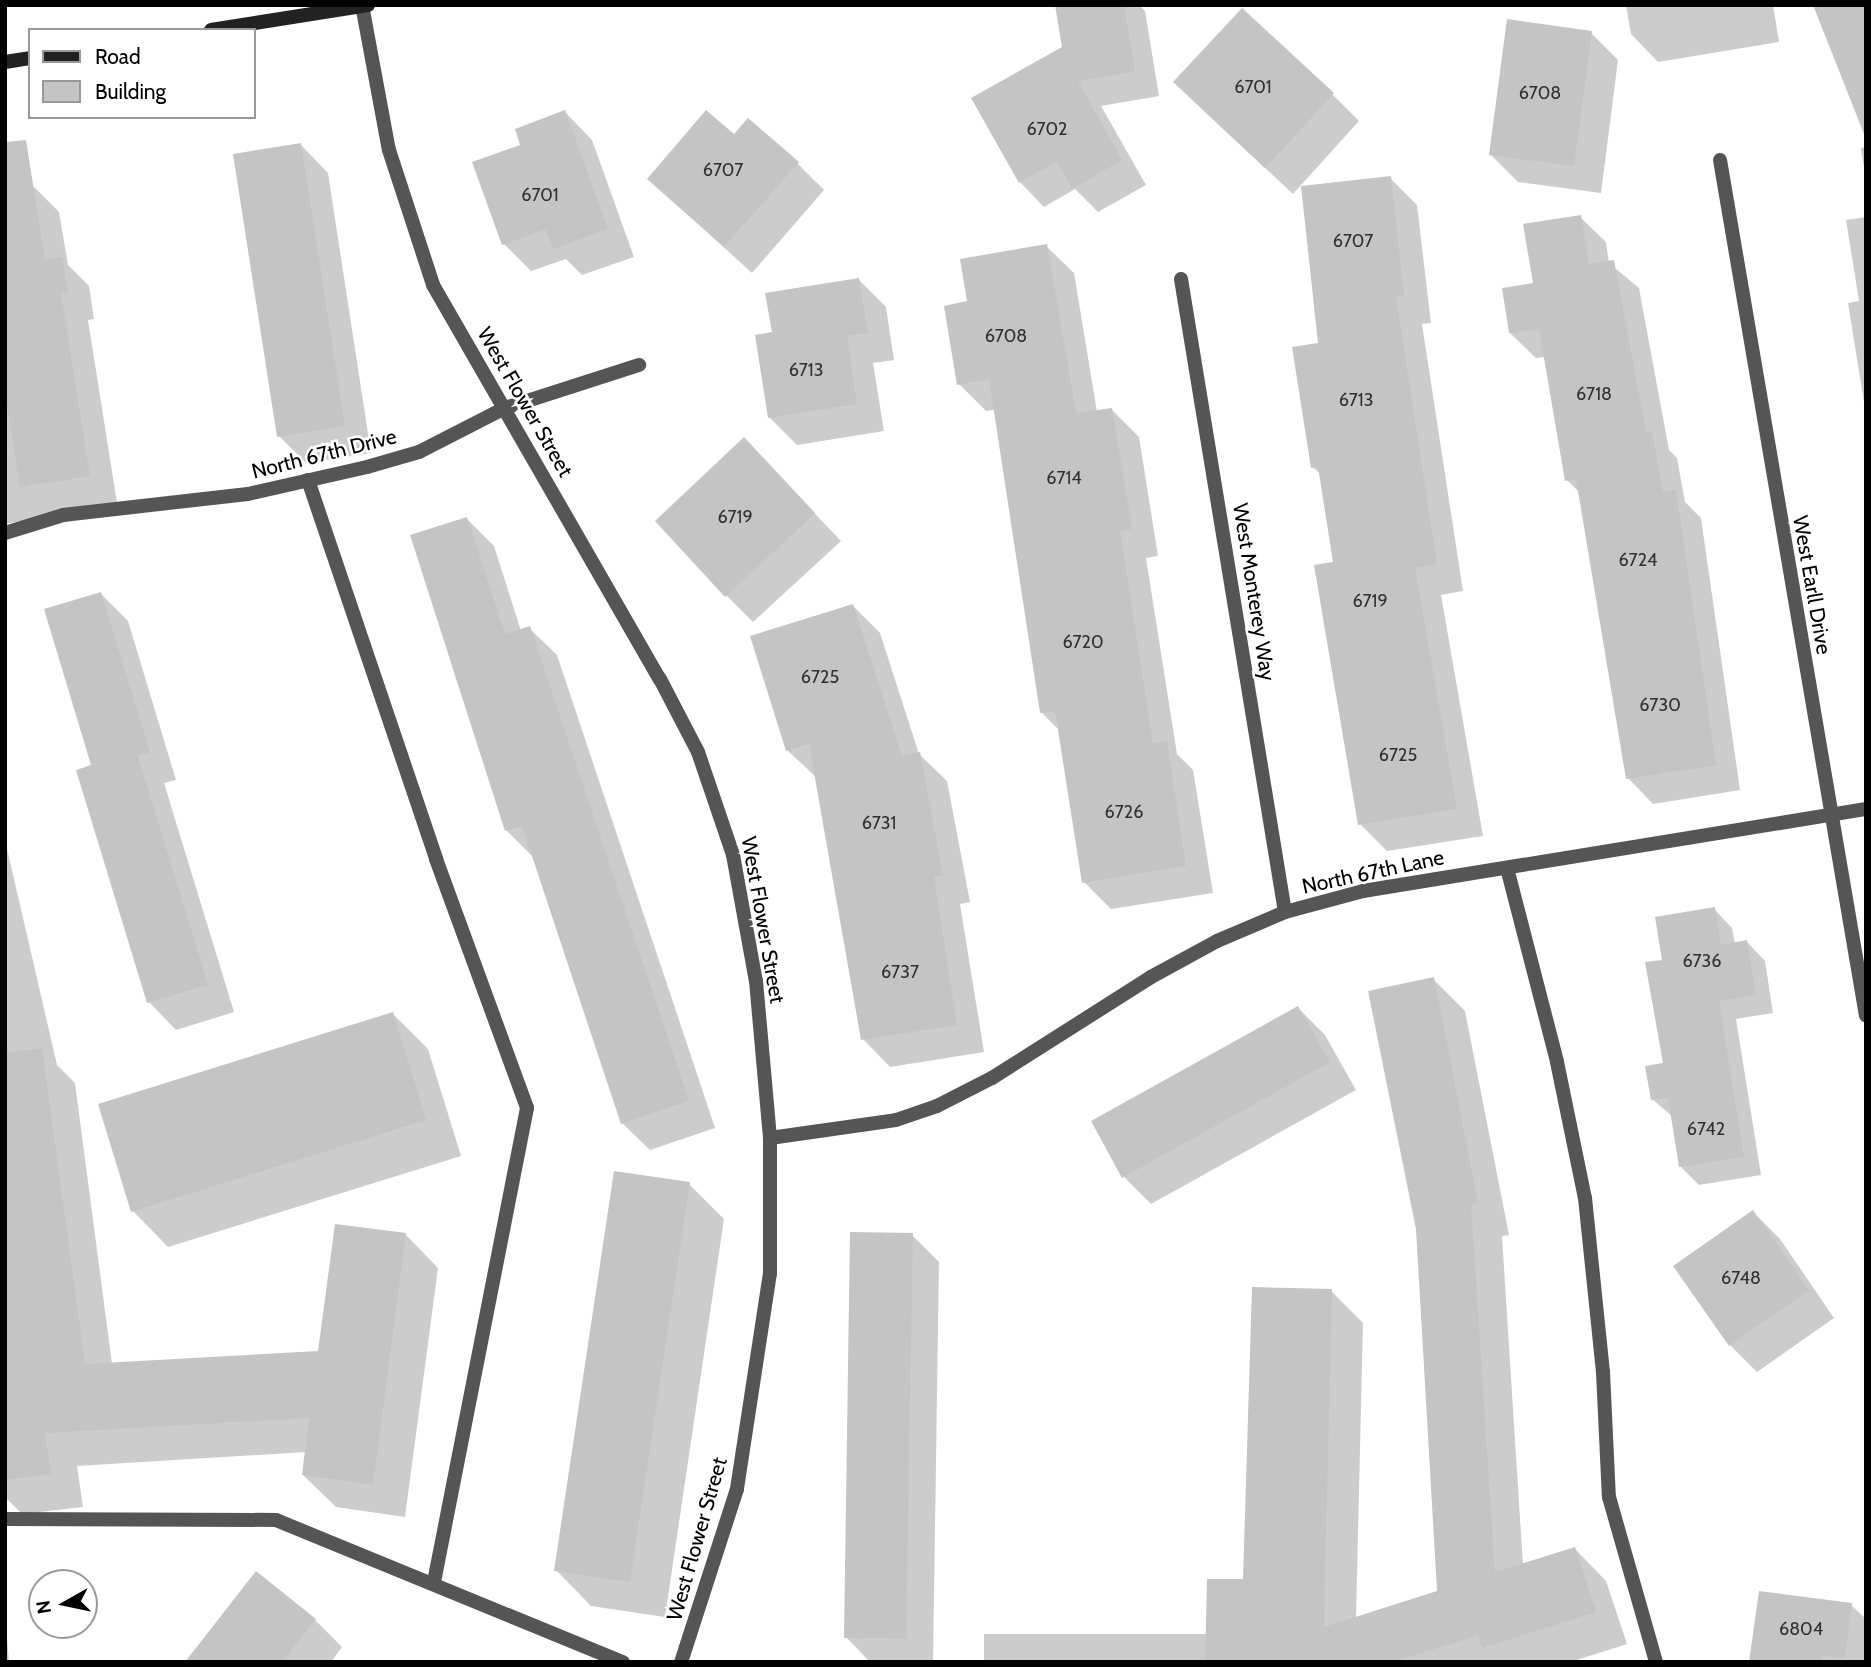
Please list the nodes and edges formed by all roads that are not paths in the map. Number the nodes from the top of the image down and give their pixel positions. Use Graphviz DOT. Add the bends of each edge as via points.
graph roads {
  1 [pos="364,6"];
  2 [pos="225,28"];
  3 [pos="28,58"];
  4 [pos="5,62"];
  5 [pos="1720,160"];
  6 [pos="1181,279"];
  7 [pos="639,365"];
  8 [pos="505,408"];
  9 [pos="308,480"];
  10 [pos="5,533"];
  11 [pos="1866,809"];
  12 [pos="1830,815"];
  13 [pos="1507,868"];
  14 [pos="1285,912"];
  15 [pos="1866,1016"];
  16 [pos="770,1138"];
  17 [pos="5,1519"];
  18 [pos="435,1583"];
  19 [pos="623,1662"];
  20 [pos="681,1662"];
  21 [pos="1656,1662"];
  1 -- 2 [label="main road"];
  1 -- 8 [label="street, West Flower Street" via="388,150 411,227 433,285"];
  3 -- 4 [label="main road"];
  5 -- 12 [label="street, West Earll Drive"];
  6 -- 14 [label="street, West Monterey Way"];
  7 -- 8 [label="street, North 67th Drive"];
  8 -- 9 [label="street, North 67th Drive" via="419,452"];
  8 -- 16 [label="street, West Flower Street" via="698,752 733,855 756,981"];
  9 -- 10 [label="street, North 67th Drive" via="248,494 63,515"];
  9 -- 18 [label="street" via="436,859 527,1108"];
  11 -- 12 [label="street, North 67th Lane"];
  12 -- 13 [label="street, North 67th Lane"];
  12 -- 15 [label="street, West Earll Drive"];
  13 -- 14 [label="street, North 67th Lane" via="1363,891"];
  13 -- 21 [label="street" via="1558,1062 1585,1198 1603,1372 1609,1497"];
  14 -- 16 [label="street, North 67th Lane" via="1217,941 1151,977 992,1078 937,1106 896,1120"];
  16 -- 20 [label="street, West Flower Street" via="770,1273 755,1389 737,1489"];
  17 -- 18 [label="street" via="276,1520"];
  18 -- 19 [label="street"];
}
